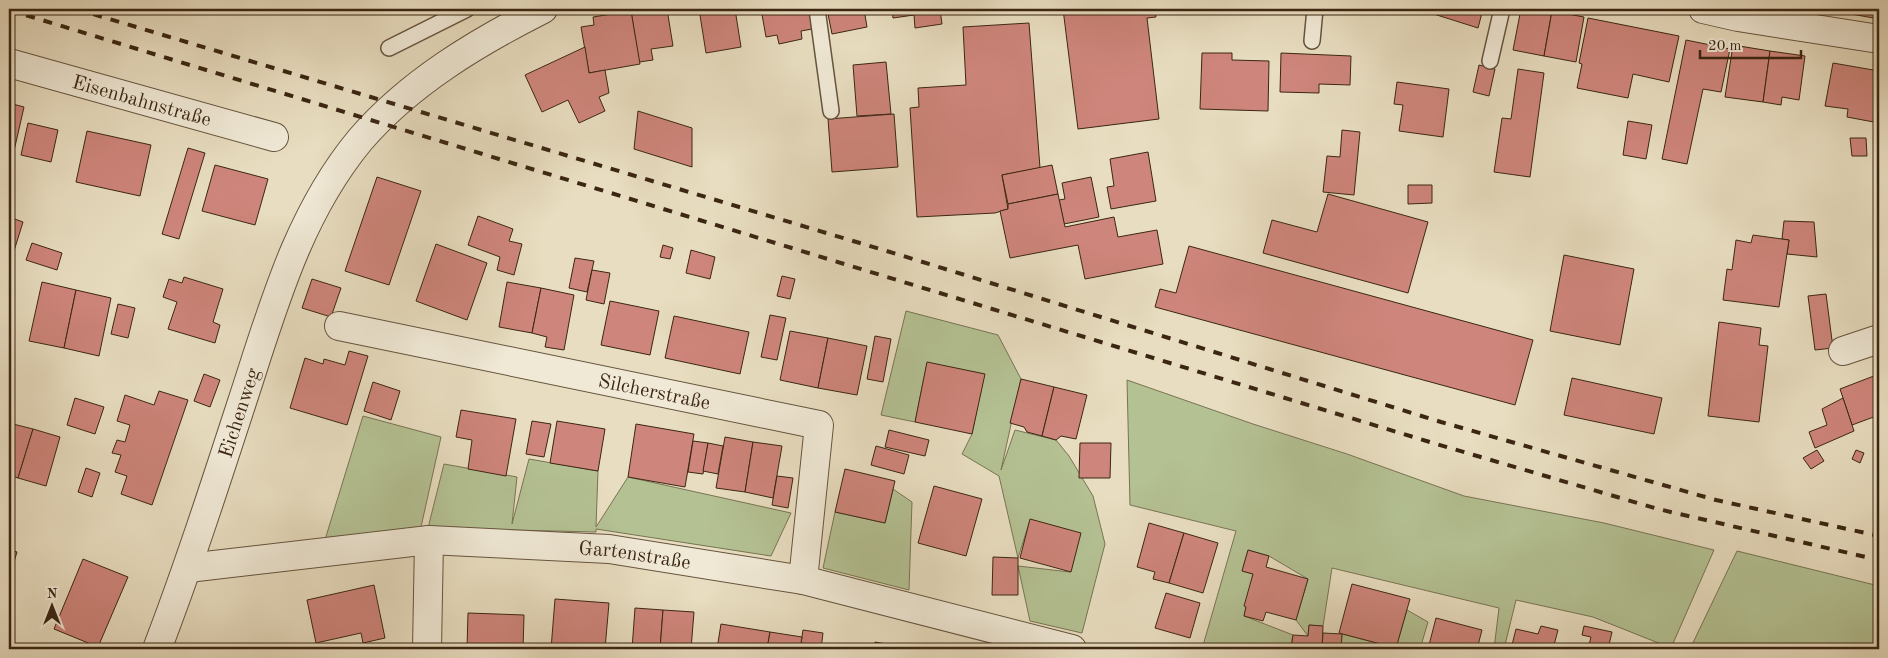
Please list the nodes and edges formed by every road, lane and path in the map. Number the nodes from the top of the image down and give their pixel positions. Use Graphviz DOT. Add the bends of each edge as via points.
graph roads {
  1 [pos="467,9"];
  2 [pos="543,9"];
  3 [pos="817,9"];
  4 [pos="1314,9"];
  5 [pos="1502,9"];
  6 [pos="1703,9"];
  7 [pos="1879,39"];
  8 [pos="1312,41"];
  9 [pos="389,48"];
  10 [pos="1490,61"];
  11 [pos="9,62"];
  12 [pos="831,111"];
  13 [pos="274,137"];
  14 [pos="339,326"];
  15 [pos="1879,339"];
  16 [pos="1843,351"];
  17 [pos="429,540"];
  18 [pos="188,568"];
  19 [pos="803,580"];
  20 [pos="156,649"];
  21 [pos="427,649"];
  22 [pos="1072,649"];
  1 -- 9 [label="lane"];
  2 -- 18 [label="street, Eichenweg" via="506,28 412,88 360,140 330,182 300,234 272,308"];
  3 -- 12 [label="lane"];
  4 -- 8 [label="lane"];
  5 -- 10 [label="lane"];
  6 -- 7 [label="street"];
  11 -- 13 [label="street, Eisenbahnstraße"];
  14 -- 19 [label="street, Silcherstraße" via="819,425"];
  15 -- 16 [label="street"];
  17 -- 18 [label="street, Gartenstraße"];
  17 -- 19 [label="street, Gartenstraße" via="609,549"];
  17 -- 21 [label="street"];
  18 -- 20 [label="street, Eichenweg"];
  19 -- 22 [label="street, Gartenstraße"];
}
